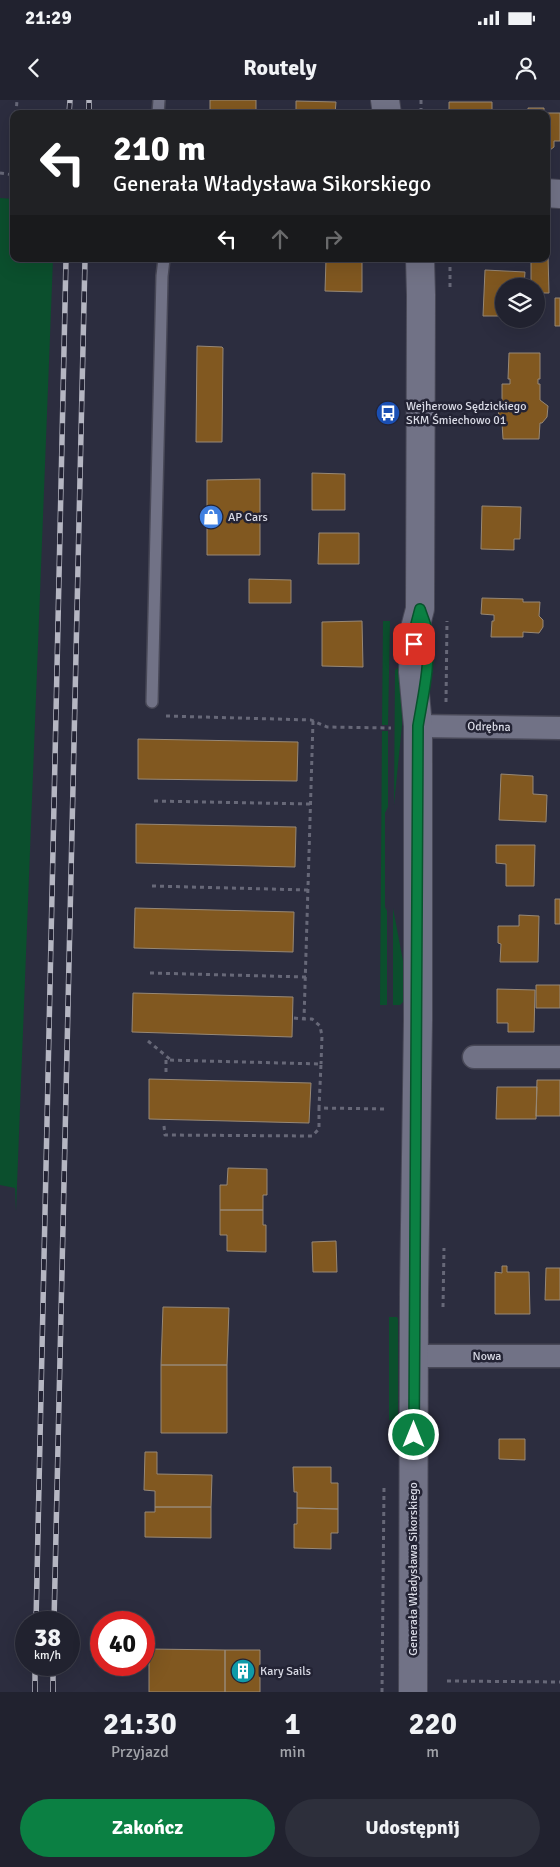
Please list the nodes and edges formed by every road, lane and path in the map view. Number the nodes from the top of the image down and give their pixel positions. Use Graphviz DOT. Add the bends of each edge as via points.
graph roads {
  1 [pos="164,262"];
  2 [pos="420,262"];
  3 [pos="152,702"];
  4 [pos="165,716"];
  5 [pos="314,721"];
  6 [pos="418,726"];
  7 [pos="391,728"];
  8 [pos="560,728"];
  9 [pos="154,801"];
  10 [pos="311,804"];
  11 [pos="152,886"];
  12 [pos="308,890"];
  13 [pos="150,973"];
  14 [pos="306,977"];
  15 [pos="294,1018"];
  16 [pos="304,1019"];
  17 [pos="148,1041"];
  18 [pos="560,1057"];
  19 [pos="474,1058"];
  20 [pos="172,1060"];
  21 [pos="321,1064"];
  22 [pos="166,1072"];
  23 [pos="319,1108"];
  24 [pos="388,1109"];
  25 [pos="164,1126"];
  26 [pos="414,1356"];
  27 [pos="560,1356"];
  28 [pos="384,1486"];
  29 [pos="447,1681"];
  30 [pos="560,1682"];
  31 [pos="382,1692"];
  32 [pos="413,1692"];
  1 -- 3 [label="lane"];
  2 -- 6 [label="street, Generała Władysława Sikorskiego" via="420,609 414,632 413,672"];
  4 -- 5 [label="path"];
  5 -- 7 [label="path" via="327,727"];
  5 -- 10 [label="path"];
  6 -- 8 [label="street, Odrębna"];
  6 -- 26 [label="street, Generała Władysława Sikorskiego"];
  9 -- 10 [label="path"];
  10 -- 12 [label="path"];
  11 -- 12 [label="path"];
  12 -- 14 [label="path"];
  13 -- 14 [label="path"];
  14 -- 16 [label="path"];
  15 -- 16 [label="path"];
  16 -- 21 [label="path" via="312,1019 320,1026"];
  17 -- 20 [label="path"];
  18 -- 19 [label="street"];
  20 -- 21 [label="path"];
  20 -- 22 [label="path" via="166,1060"];
  21 -- 23 [label="path"];
  23 -- 24 [label="path"];
  23 -- 25 [label="path" via="319,1129 312,1136 164,1135"];
  26 -- 27 [label="street, Nowa"];
  26 -- 32 [label="street, Generała Władysława Sikorskiego"];
  28 -- 31 [label="path"];
  29 -- 30 [label="path"];
}
